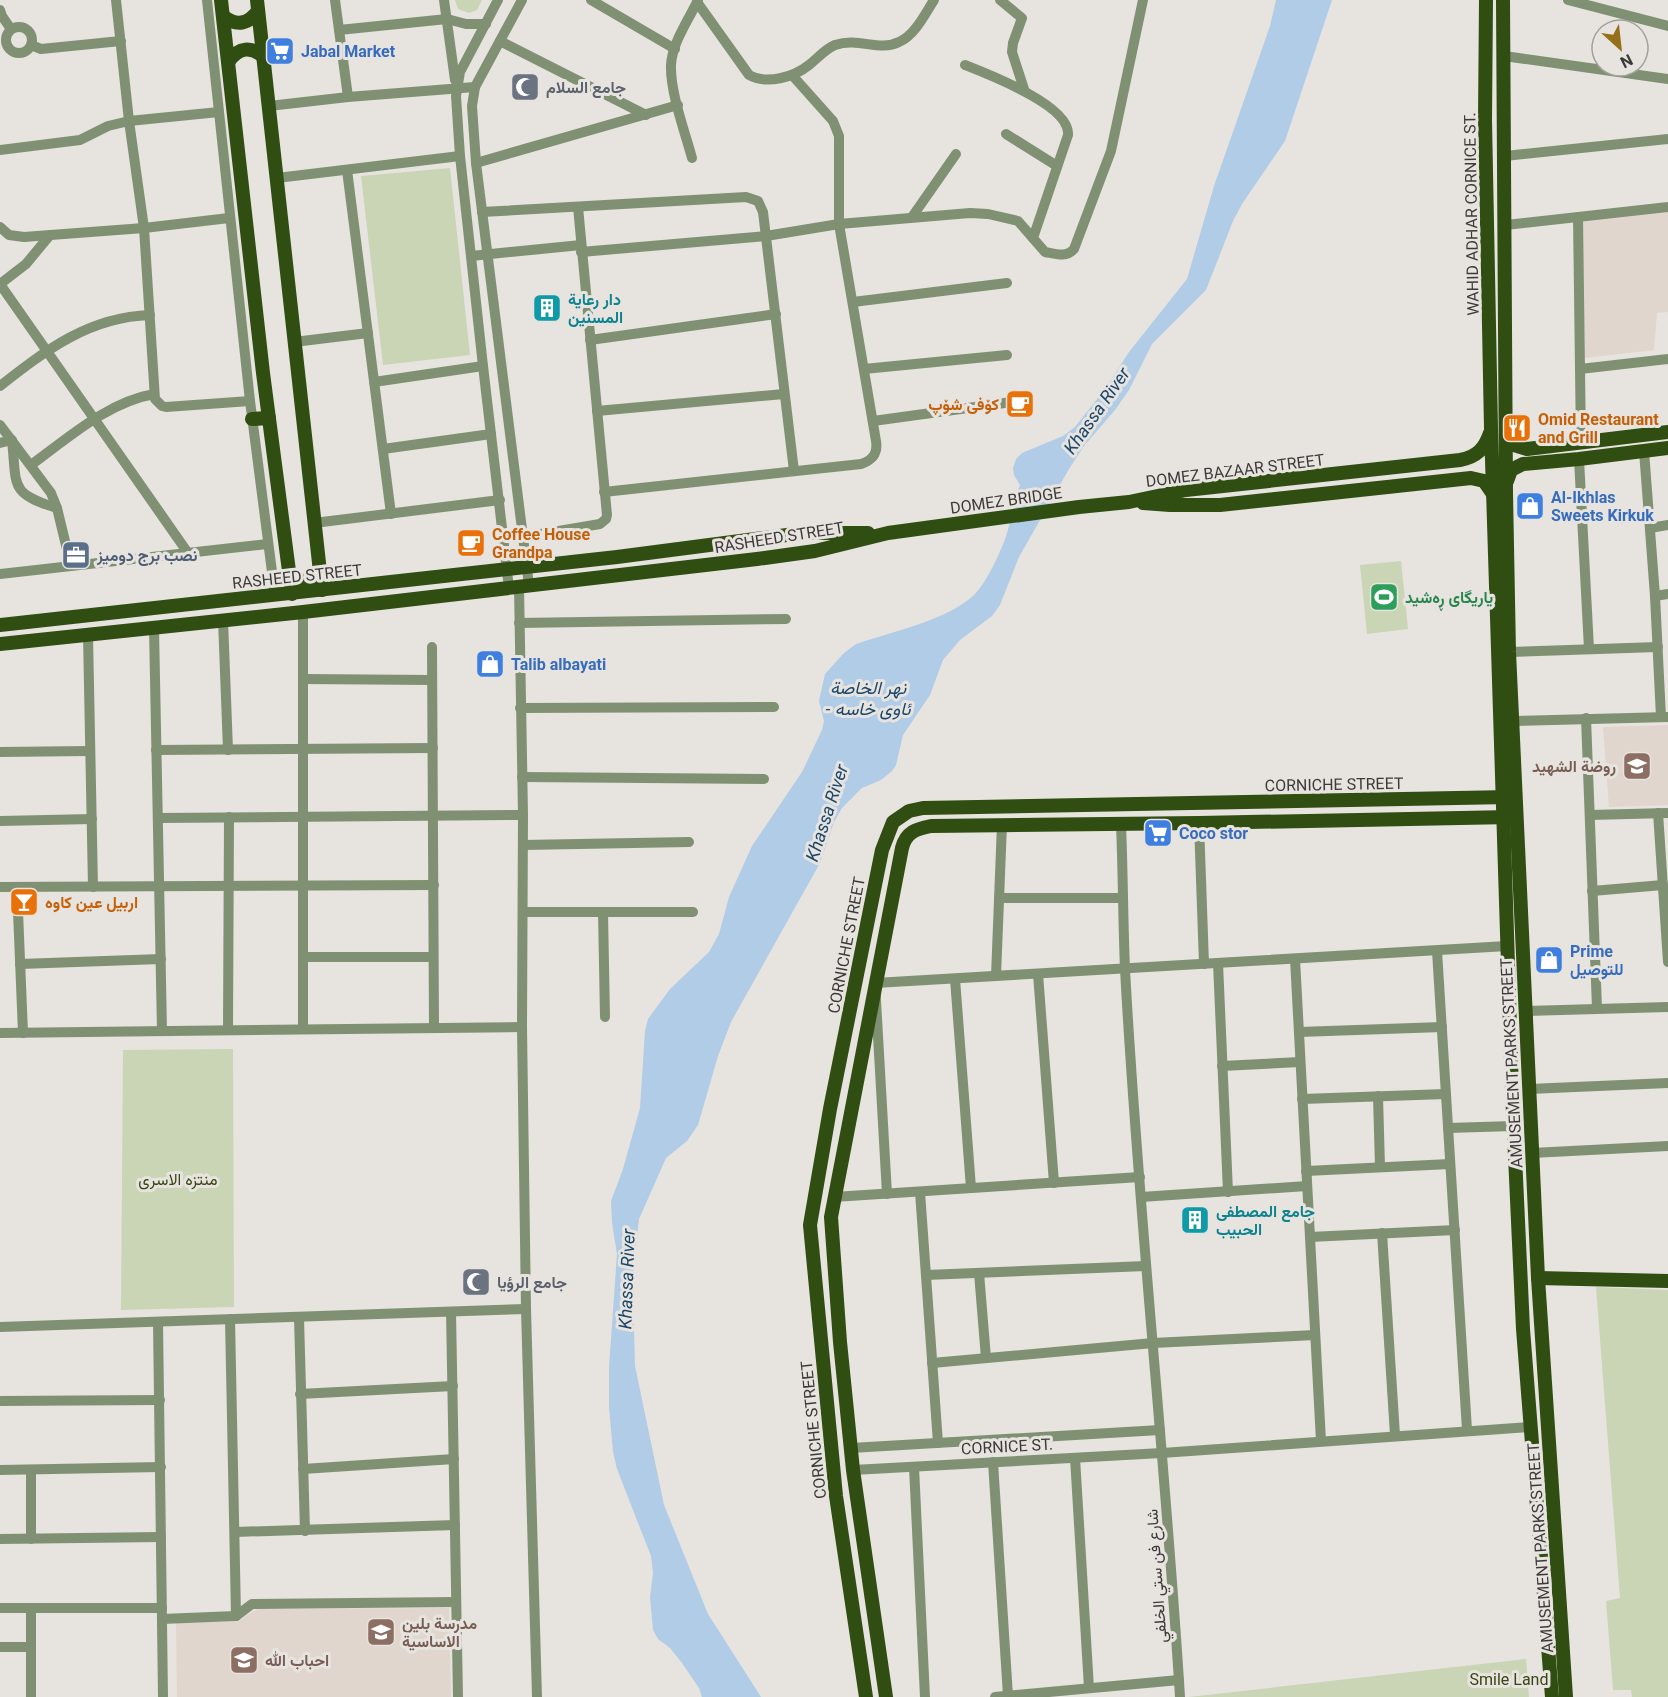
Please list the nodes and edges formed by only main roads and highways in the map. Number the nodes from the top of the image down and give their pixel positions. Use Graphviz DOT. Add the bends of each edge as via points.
graph roads {
  1 [pos="221,0"];
  2 [pos="1486,0"];
  3 [pos="1503,0"];
  4 [pos="257,5"];
  5 [pos="224,16"];
  6 [pos="264,57"];
  7 [pos="229,61"];
  8 [pos="1485,120"];
  9 [pos="1504,120"];
  10 [pos="268,418"];
  11 [pos="252,419"];
  12 [pos="1507,426"];
  13 [pos="1491,428"];
  14 [pos="1668,432"];
  15 [pos="1668,448"];
  16 [pos="1535,456"];
  17 [pos="1506,486"];
  18 [pos="1494,500"];
  19 [pos="1129,501"];
  20 [pos="888,533"];
  21 [pos="321,584"];
  22 [pos="291,588"];
  23 [pos="46,620"];
  24 [pos="0,625"];
  25 [pos="48,639"];
  26 [pos="0,644"];
  27 [pos="1509,797"];
  28 [pos="1269,801"];
  29 [pos="1509,817"];
  30 [pos="1269,822"];
  31 [pos="1534,1209"];
  32 [pos="1517,1210"];
  33 [pos="1538,1278"];
  34 [pos="1668,1281"];
  35 [pos="836,1285"];
  36 [pos="815,1287"];
  37 [pos="1553,1499"];
  38 [pos="1536,1501"];
  39 [pos="873,1609"];
  40 [pos="854,1613"];
  41 [pos="866,1697"];
  42 [pos="886,1697"];
  43 [pos="1552,1697"];
  44 [pos="1566,1697"];
  1 -- 5 [label="main road"];
  2 -- 8 [label="main road, WAHID ADHAR CORNICE ST."];
  3 -- 9 [label="main road, WAHID ADHAR CORNICE ST."];
  4 -- 5 [label="main road" via="250,20 241,23"];
  4 -- 6 [label="main road"];
  5 -- 7 [label="main road"];
  6 -- 7 [label="main road" via="244,49"];
  6 -- 21 [label="main road"];
  7 -- 10 [label="main road"];
  8 -- 9 [label="main road"];
  8 -- 13 [label="main road, WAHID ADHAR CORNICE ST."];
  9 -- 12 [label="main road, WAHID ADHAR CORNICE ST."];
  10 -- 11 [label="main road"];
  10 -- 22 [label="main road"];
  12 -- 16 [label="main road" via="1514,446"];
  12 -- 17 [label="main road, AMUSEMENT PARKS STREET"];
  13 -- 18 [label="main road, AMUSEMENT PARKS STREET"];
  13 -- 19 [label="main road, DOMEZ BAZAAR STREET" via="1482,449 1466,459 1186,490"];
  14 -- 16 [label="main road" via="1581,444"];
  15 -- 16 [label="main road" via="1579,459"];
  16 -- 17 [label="main road" via="1514,467"];
  17 -- 27 [label="main road, AMUSEMENT PARKS STREET" via="1512,721"];
  18 -- 19 [label="main road, DOMEZ BAZAAR STREET" via="1486,483 1471,478 1221,505"];
  18 -- 27 [label="main road, AMUSEMENT PARKS STREET"];
  19 -- 20 [label="main road, DOMEZ BRIDGE"];
  20 -- 21 [label="main road, RASHEED STREET" via="802,533 527,567"];
  20 -- 25 [label="main road, RASHEED STREET" via="815,551"];
  21 -- 22 [label="main road, RASHEED STREET"];
  22 -- 23 [label="main road, RASHEED STREET" via="275,595"];
  23 -- 24 [label="main road, RASHEED STREET"];
  23 -- 25 [label="main road"];
  25 -- 26 [label="main road, RASHEED STREET"];
  27 -- 28 [label="main road, CORNICHE STREET"];
  27 -- 29 [label="main road, AMUSEMENT PARKS STREET"];
  28 -- 30 [label="main road"];
  28 -- 36 [label="main road, CORNICHE STREET" via="923,808 909,811 893,822 875,882 810,1225"];
  29 -- 30 [label="main road"];
  29 -- 31 [label="main road, AMUSEMENT PARKS STREET" via="1526,1011"];
  29 -- 32 [label="main road, AMUSEMENT PARKS STREET" via="1507,946"];
  30 -- 35 [label="main road" via="931,826 914,830 906,837 834,1197 831,1217"];
  31 -- 32 [label="main road"];
  31 -- 33 [label="main road, AMUSEMENT PARKS STREET"];
  32 -- 38 [label="main road, AMUSEMENT PARKS STREET"];
  33 -- 34 [label="main road"];
  33 -- 37 [label="main road, AMUSEMENT PARKS STREET"];
  35 -- 36 [label="main road"];
  35 -- 39 [label="main road" via="853,1470"];
  36 -- 40 [label="main road, CORNICHE STREET" via="836,1496"];
  37 -- 38 [label="main road"];
  37 -- 44 [label="main road, AMUSEMENT PARKS STREET"];
  38 -- 43 [label="main road, AMUSEMENT PARKS STREET"];
  39 -- 40 [label="main road"];
  39 -- 42 [label="main road"];
  40 -- 41 [label="main road, CORNICHE STREET"];
}
